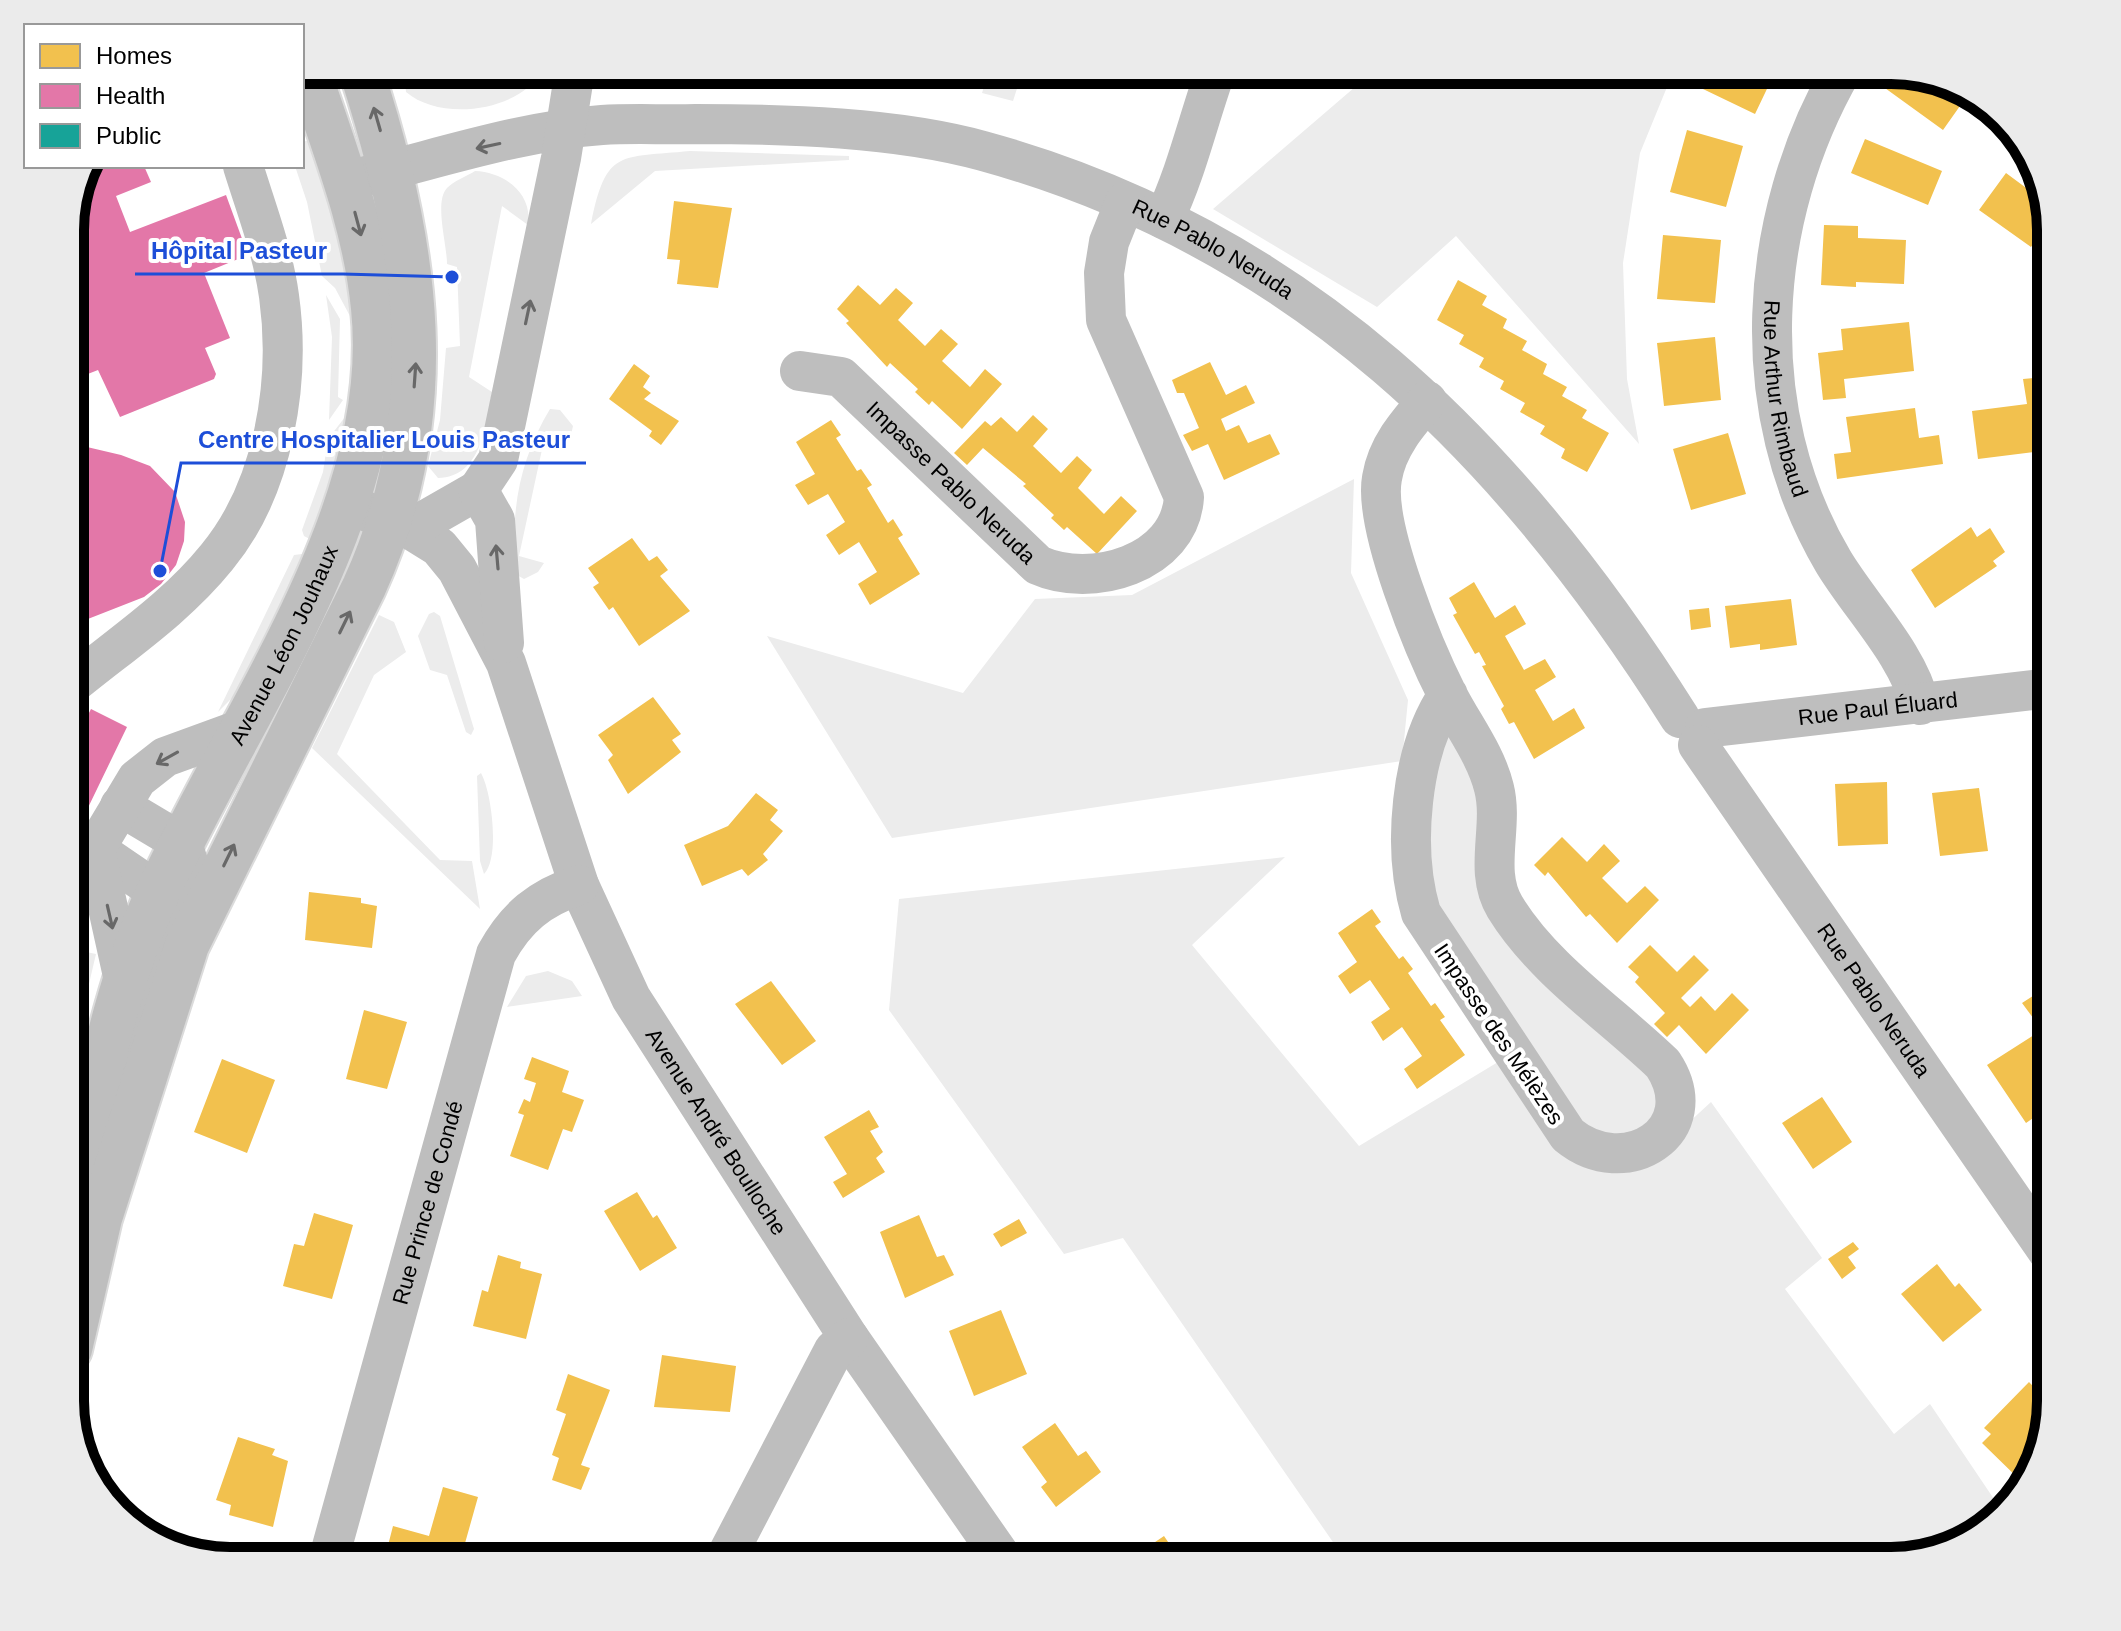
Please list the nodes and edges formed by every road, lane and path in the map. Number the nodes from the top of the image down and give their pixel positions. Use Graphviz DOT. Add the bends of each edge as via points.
graph roads {
  1 [pos="313,84"];
  2 [pos="365,84"];
  3 [pos="572,84"];
  4 [pos="1211,84"];
  5 [pos="1835,84"];
  6 [pos="564,130"];
  7 [pos="244,168"];
  8 [pos="392,170"];
  9 [pos="346,181"];
  10 [pos="1125,202"];
  11 [pos="1164,219"];
  12 [pos="800,371"];
  13 [pos="1427,401"];
  14 [pos="478,490"];
  15 [pos="348,504"];
  16 [pos="400,525"];
  17 [pos="506,663"];
  18 [pos="84,675"];
  19 [pos="2037,690"];
  20 [pos="1448,695"];
  21 [pos="1920,705"];
  22 [pos="239,730"];
  23 [pos="1694,730"];
  24 [pos="120,806"];
  25 [pos="182,843"];
  26 [pos="95,849"];
  27 [pos="579,885"];
  28 [pos="158,892"];
  29 [pos="125,985"];
  30 [pos="126,1135"];
  31 [pos="84,1148"];
  32 [pos="2037,1235"];
  33 [pos="84,1288"];
  34 [pos="849,1338"];
  35 [pos="332,1547"];
  36 [pos="731,1547"];
  37 [pos="994,1547"];
  1 -- 9 [label="main road, Avenue Léon Jouhaux"];
  8 -- 2 [label="main road, one-way"];
  3 -- 6 [label="street"];
  4 -- 11 [label="street" via="1185,175"];
  5 -- 21 [label="street, Rue Arthur Rimbaud" via="1808,135 1783,214 1772,294 1777,391 1792,469 1815,529 1908,671"];
  6 -- 8 [label="street, Rue Pablo Neruda, one-way"];
  6 -- 10 [label="street, Rue Pablo Neruda" via="746,124 886,135 981,150"];
  14 -- 6 [label="street, one-way" via="498,460"];
  7 -- 18 [label="street" via="276,280 282,330 279,398 264,469 218,556 155,619"];
  8 -- 9 [label="street, Rue Pablo Neruda"];
  16 -- 8 [label="main road, one-way" via="417,334 408,245"];
  9 -- 15 [label="main road, Avenue Léon Jouhaux, one-way" via="374,310 369,422"];
  10 -- 11 [label="street, Rue Pablo Neruda"];
  10 -- 12 [label="street, Impasse Pablo Neruda" via="1104,273 1106,320 1184,497 1175,530 1151,553 1118,569 1088,575 1060,575 1038,565 841,377"];
  11 -- 13 [label="street, Rue Pablo Neruda" via="1327,316"];
  13 -- 20 [label="street, Impasse des Mélèzes" via="1387,460 1381,481 1383,519"];
  13 -- 23 [label="street, Rue Pablo Neruda" via="1549,531"];
  14 -- 16 [label="street"];
  17 -- 14 [label="street, one-way" via="495,520"];
  15 -- 16 [label="street"];
  15 -- 22 [label="main road, Avenue Léon Jouhaux" via="325,561"];
  16 -- 17 [label="street" via="439,547 457,569"];
  30 -- 16 [label="main road, one-way" via="187,945 364,587"];
  17 -- 27 [label="street, Avenue André Boulloche"];
  19 -- 21 [label="street, Rue Paul Éluard"];
  20 -- 20 [label="street, Impasse des Mélèzes" via="1432,718 1412,817 1412,884 1421,913 1568,1135 1608,1155 1642,1149 1674,1116 1676,1083 1663,1064 1532,941 1503,904 1494,864 1494,788"];
  21 -- 23 [label="street, Rue Paul Éluard"];
  22 -- 24 [label="street, one-way" via="165,757 137,779"];
  22 -- 25 [label="main road, Avenue Léon Jouhaux"];
  23 -- 32 [label="street, Rue Pablo Neruda"];
  24 -- 25 [label="street"];
  24 -- 26 [label="street"];
  25 -- 28 [label="main road, Avenue Léon Jouhaux"];
  25 -- 30 [label="street" via="193,878 121,1077"];
  26 -- 28 [label="street"];
  26 -- 29 [label="street, one-way"];
  27 -- 34 [label="street, Avenue André Boulloche" via="644,1020"];
  27 -- 35 [label="street, Rue Prince de Condé" via="529,909 496,954"];
  28 -- 29 [label="main road, Avenue Léon Jouhaux"];
  29 -- 31 [label="main road, Avenue Léon Jouhaux"];
  30 -- 33 [label="main road"];
  34 -- 36 [label="street" via="834,1350"];
  34 -- 37 [label="street, Avenue André Boulloche"];
}
